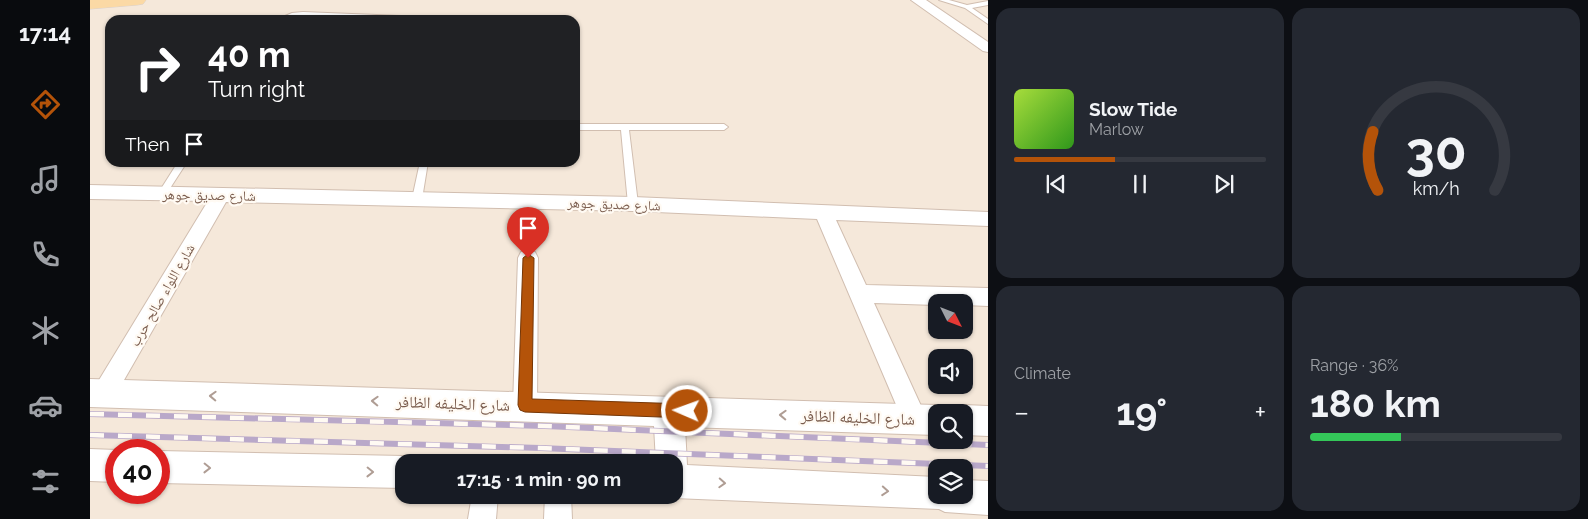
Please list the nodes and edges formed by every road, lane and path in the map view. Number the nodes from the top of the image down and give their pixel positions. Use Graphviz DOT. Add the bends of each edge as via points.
graph roads {
  1 [pos="137,0"];
  2 [pos="916,0"];
  3 [pos="942,0"];
  4 [pos="988,3"];
  5 [pos="90,4"];
  6 [pos="967,7"];
  7 [pos="292,15"];
  8 [pos="328,15"];
  9 [pos="988,15"];
  10 [pos="980,16"];
  11 [pos="988,22"];
  12 [pos="988,48"];
  13 [pos="580,127"];
  14 [pos="625,127"];
  15 [pos="724,127"];
  16 [pos="179,167"];
  17 [pos="423,167"];
  18 [pos="90,192"];
  19 [pos="162,194"];
  20 [pos="220,196"];
  21 [pos="417,199"];
  22 [pos="633,204"];
  23 [pos="823,212"];
  24 [pos="988,219"];
  25 [pos="528,258"];
  26 [pos="859,294"];
  27 [pos="988,297"];
  28 [pos="97,393"];
  29 [pos="525,405"];
  30 [pos="668,410"];
  31 [pos="926,420"];
  32 [pos="973,420"];
  33 [pos="988,421"];
  34 [pos="671,454"];
  35 [pos="90,465"];
  36 [pos="105,466"];
  37 [pos="170,467"];
  38 [pos="395,472"];
  39 [pos="683,481"];
  40 [pos="928,494"];
  41 [pos="973,497"];
  42 [pos="988,498"];
  43 [pos="484,504"];
  44 [pos="558,504"];
  45 [pos="482,519"];
  46 [pos="558,519"];
  1 -- 5 [label="main road"];
  2 -- 12 [label="street"];
  3 -- 6 [label="lane"];
  4 -- 6 [label="lane"];
  6 -- 10 [label="lane"];
  7 -- 8 [label="lane"];
  9 -- 10 [label="lane"];
  10 -- 11 [label="lane"];
  13 -- 14 [label="lane"];
  14 -- 15 [label="lane"];
  14 -- 22 [label="lane"];
  16 -- 19 [label="lane"];
  17 -- 21 [label="lane"];
  18 -- 19 [label="street, شارع صديق جوهر"];
  19 -- 20 [label="street, شارع صديق جوهر"];
  20 -- 21 [label="street, شارع صديق جوهر"];
  20 -- 28 [label="street, شارع اللواء صالح حرب"];
  21 -- 22 [label="street, شارع صديق جوهر"];
  22 -- 23 [label="street, شارع صديق جوهر"];
  23 -- 24 [label="street, شارع صديق جوهر"];
  23 -- 26 [label="street"];
  25 -- 29 [label="street"];
  26 -- 27 [label="street"];
  26 -- 31 [label="street"];
  29 -- 28 [label="street, شارع الخليفه الظافر, one-way"];
  29 -- 30 [label="street, شارع الخليفه الظافر"];
  31 -- 30 [label="street, شارع الخليفه الظافر, one-way"];
  30 -- 34 [label="street"];
  32 -- 33 [label="street"];
  35 -- 36 [label="street"];
  37 -- 38 [label="street, one-way"];
  39 -- 40 [label="street, one-way"];
  41 -- 42 [label="street"];
  43 -- 45 [label="street"];
  44 -- 46 [label="street"];
}
